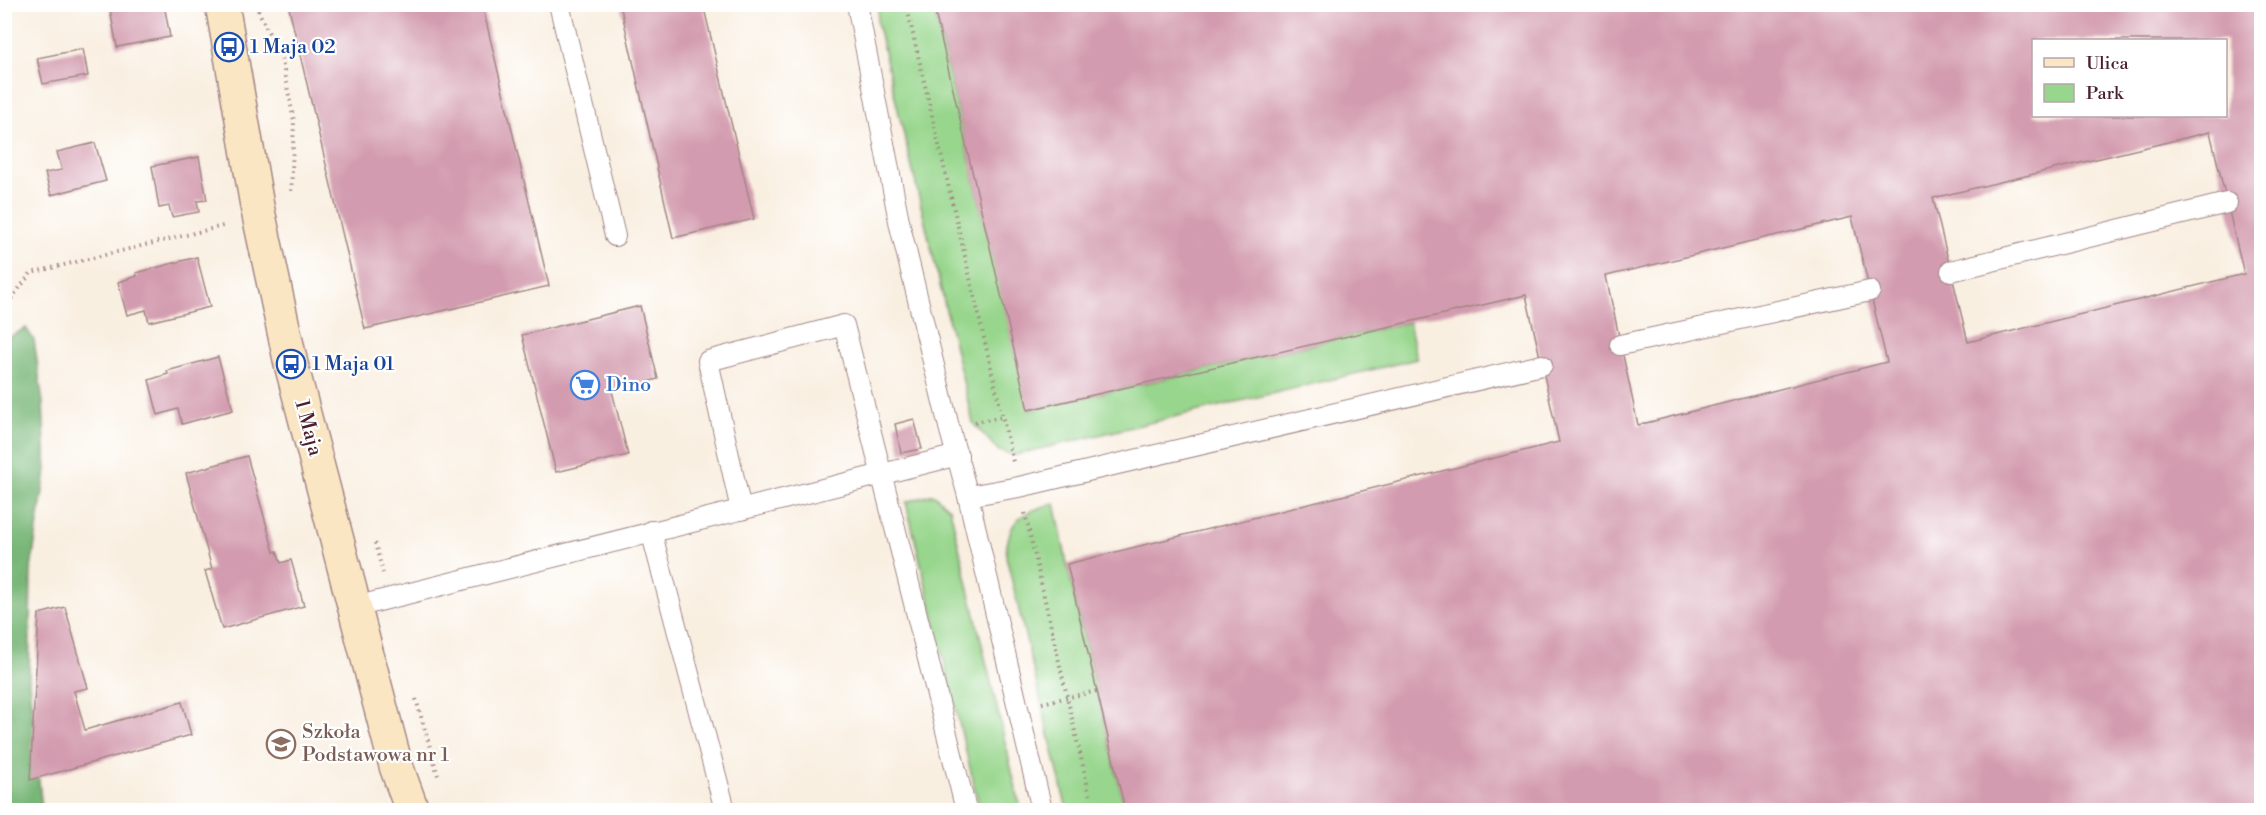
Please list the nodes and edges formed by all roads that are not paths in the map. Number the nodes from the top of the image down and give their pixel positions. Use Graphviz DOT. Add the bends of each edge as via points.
graph roads {
  1 [pos="222,4"];
  2 [pos="559,4"];
  3 [pos="857,4"];
  4 [pos="2227,203"];
  5 [pos="615,236"];
  6 [pos="1951,271"];
  7 [pos="1870,291"];
  8 [pos="1620,345"];
  9 [pos="1542,365"];
  10 [pos="958,455"];
  11 [pos="881,474"];
  12 [pos="968,496"];
  13 [pos="741,510"];
  14 [pos="651,531"];
  15 [pos="371,603"];
  16 [pos="412,810"];
  17 [pos="725,810"];
  18 [pos="966,810"];
  19 [pos="1042,810"];
  1 -- 15 [label="street, 1 Maja" via="257,206 291,364"];
  2 -- 5 [label="lane"];
  3 -- 10 [label="lane" via="900,226"];
  4 -- 6 [label="lane"];
  7 -- 8 [label="lane"];
  9 -- 12 [label="lane"];
  10 -- 11 [label="lane"];
  10 -- 12 [label="lane"];
  11 -- 13 [label="lane"];
  11 -- 13 [label="lane" via="844,325 708,361"];
  11 -- 18 [label="lane"];
  12 -- 19 [label="lane"];
  13 -- 14 [label="lane"];
  14 -- 15 [label="lane"];
  14 -- 17 [label="lane"];
  15 -- 16 [label="street, 1 Maja" via="396,766"];
}
